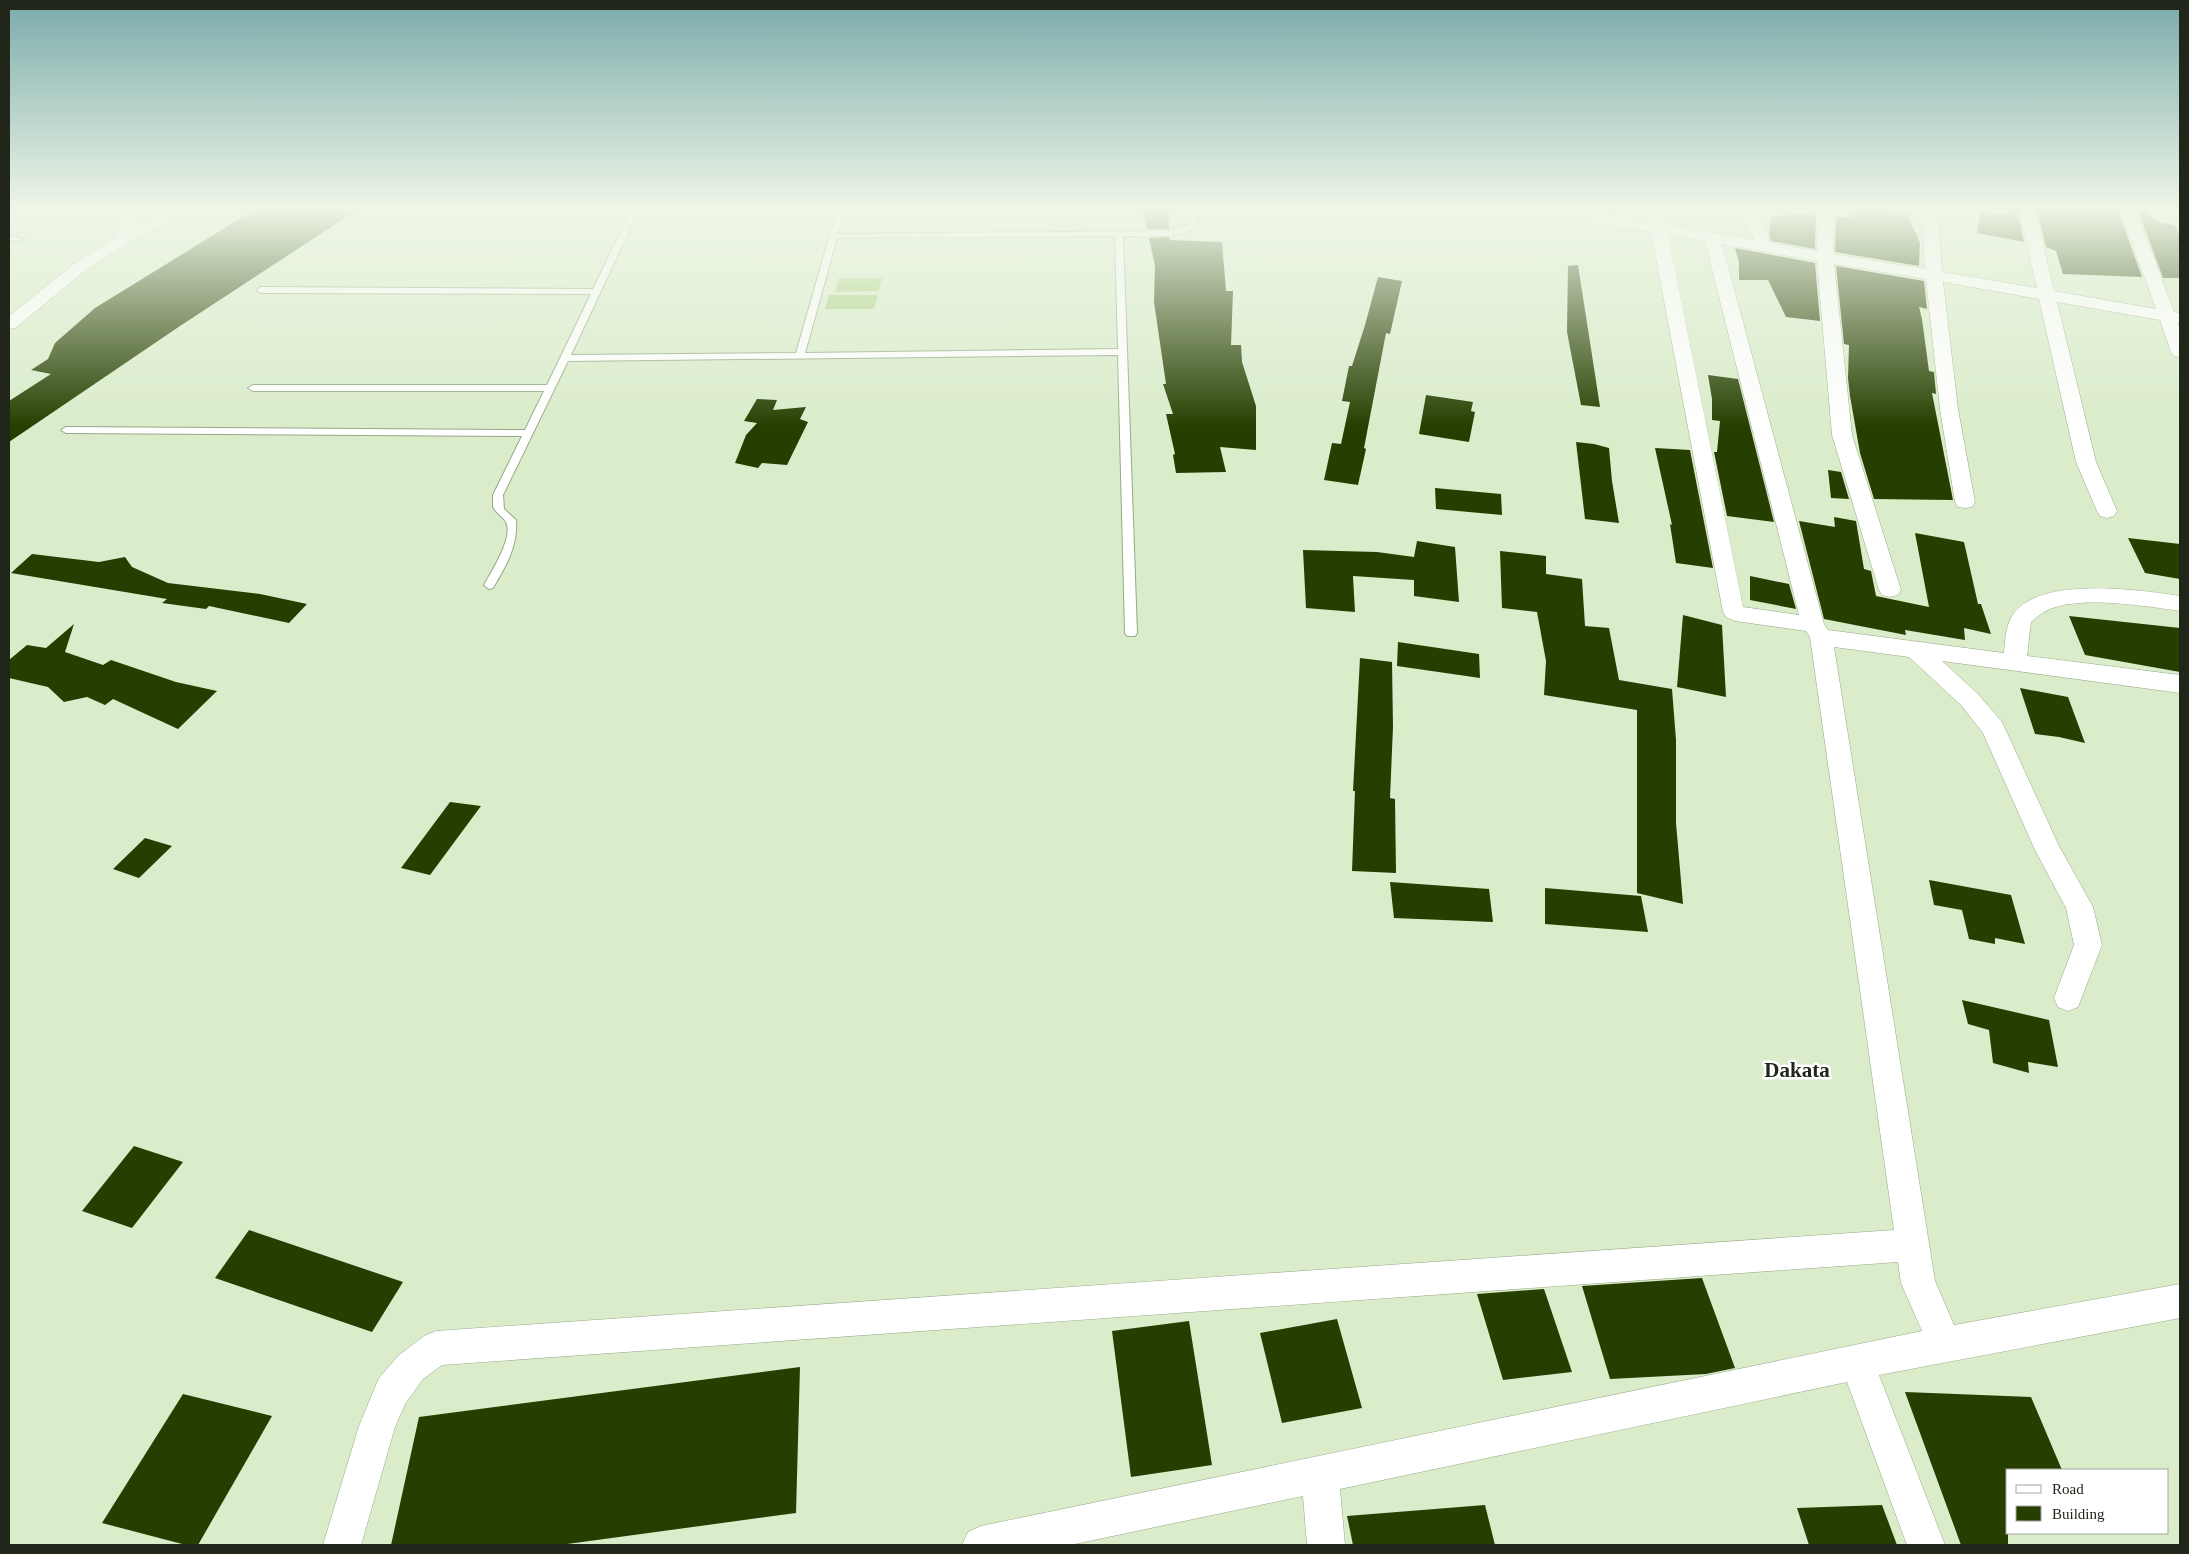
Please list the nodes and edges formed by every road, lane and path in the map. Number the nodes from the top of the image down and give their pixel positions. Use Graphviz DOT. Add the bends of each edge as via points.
graph roads {
  1 [pos="61,283"];
  2 [pos="601,283"];
  3 [pos="820,283"];
  4 [pos="1120,283"];
  5 [pos="1670,283"];
  6 [pos="1724,283"];
  7 [pos="1827,283"];
  8 [pos="1935,283"];
  9 [pos="1973,283"];
  10 [pos="2045,283"];
  11 [pos="2159,283"];
  12 [pos="261,290"];
  13 [pos="596,292"];
  14 [pos="2048,295"];
  15 [pos="2174,317"];
  16 [pos="9,324"];
  17 [pos="1122,352"];
  18 [pos="2180,352"];
  19 [pos="800,354"];
  20 [pos="566,358"];
  21 [pos="253,388"];
  22 [pos="550,388"];
  23 [pos="66,430"];
  24 [pos="528,433"];
  25 [pos="1965,502"];
  26 [pos="2107,511"];
  27 [pos="488,585"];
  28 [pos="1890,590"];
  29 [pos="2180,603"];
  30 [pos="1817,631"];
  31 [pos="1131,633"];
  32 [pos="1916,650"];
  33 [pos="2015,662"];
  34 [pos="2180,684"];
  35 [pos="2068,998"];
  36 [pos="1912,1245"];
  37 [pos="2180,1301"];
  38 [pos="1945,1344"];
  39 [pos="1857,1363"];
  40 [pos="1320,1474"];
  41 [pos="342,1545"];
  42 [pos="981,1545"];
  43 [pos="1326,1545"];
  44 [pos="1926,1545"];
  1 -- 16 [label="street"];
  2 -- 13 [label="lane"];
  3 -- 19 [label="lane"];
  4 -- 17 [label="lane"];
  5 -- 30 [label="street" via="1734,612"];
  6 -- 30 [label="street"];
  7 -- 28 [label="street" via="1842,435"];
  8 -- 25 [label="street" via="1949,409"];
  9 -- 14 [label="street"];
  10 -- 14 [label="street"];
  11 -- 15 [label="street"];
  12 -- 13 [label="lane"];
  13 -- 20 [label="lane"];
  14 -- 15 [label="street"];
  14 -- 26 [label="street" via="2086,462"];
  15 -- 18 [label="street"];
  17 -- 19 [label="lane"];
  17 -- 31 [label="lane"];
  19 -- 20 [label="lane"];
  20 -- 22 [label="lane"];
  21 -- 22 [label="lane"];
  22 -- 24 [label="lane"];
  23 -- 24 [label="lane"];
  24 -- 27 [label="lane" via="498,495 496,504 511,520 513,529 506,557"];
  29 -- 33 [label="street" via="2118,597 2056,598 2023,617 2018,630"];
  30 -- 32 [label="street"];
  30 -- 36 [label="street"];
  32 -- 33 [label="street"];
  32 -- 35 [label="street" via="1969,700 1993,728 2048,850 2079,907 2088,945"];
  33 -- 34 [label="street"];
  36 -- 38 [label="street" via="1918,1283"];
  36 -- 41 [label="street" via="436,1348 411,1368 392,1391 377,1426"];
  37 -- 38 [label="street"];
  38 -- 39 [label="street"];
  39 -- 40 [label="street"];
  39 -- 44 [label="street"];
  40 -- 42 [label="street"];
  40 -- 43 [label="street"];
}
